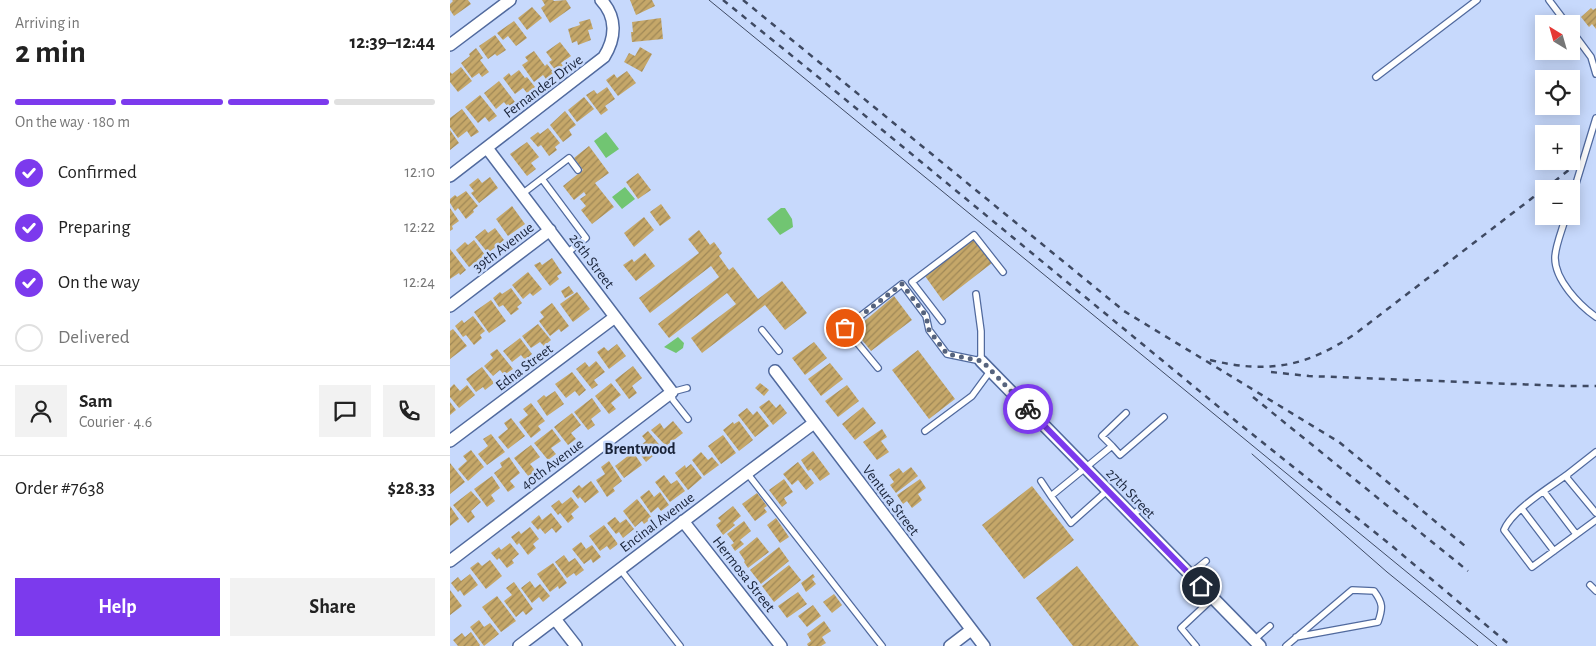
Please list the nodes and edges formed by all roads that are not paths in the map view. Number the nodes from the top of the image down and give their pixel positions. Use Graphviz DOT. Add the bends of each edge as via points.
graph roads {
  1 [pos="510,0"];
  2 [pos="601,0"];
  3 [pos="1477,0"];
  4 [pos="1549,0"];
  5 [pos="1560,15"];
  6 [pos="1580,42"];
  7 [pos="450,46"];
  8 [pos="1596,74"];
  9 [pos="1376,77"];
  10 [pos="1596,118"];
  11 [pos="487,148"];
  12 [pos="578,170"];
  13 [pos="450,176"];
  14 [pos="542,179"];
  15 [pos="1577,180"];
  16 [pos="522,194"];
  17 [pos="1564,225"];
  18 [pos="550,230"];
  19 [pos="567,252"];
  20 [pos="1003,272"];
  21 [pos="976,294"];
  22 [pos="450,306"];
  23 [pos="615,317"];
  24 [pos="1596,317"];
  25 [pos="942,321"];
  26 [pos="762,330"];
  27 [pos="779,351"];
  28 [pos="982,361"];
  29 [pos="878,368"];
  30 [pos="991,370"];
  31 [pos="774,371"];
  32 [pos="687,388"];
  33 [pos="672,392"];
  34 [pos="1126,413"];
  35 [pos="1164,418"];
  36 [pos="688,419"];
  37 [pos="814,423"];
  38 [pos="925,431"];
  39 [pos="450,442"];
  40 [pos="1112,446"];
  41 [pos="1596,452"];
  42 [pos="1086,468"];
  43 [pos="746,473"];
  44 [pos="1568,474"];
  45 [pos="1041,481"];
  46 [pos="1108,490"];
  47 [pos="1544,492"];
  48 [pos="1051,496"];
  49 [pos="1143,507"];
  50 [pos="1522,508"];
  51 [pos="1596,512"];
  52 [pos="1132,515"];
  53 [pos="1596,520"];
  54 [pos="683,521"];
  55 [pos="1576,534"];
  56 [pos="1554,551"];
  57 [pos="450,561"];
  58 [pos="1206,561"];
  59 [pos="620,569"];
  60 [pos="1190,574"];
  61 [pos="1590,585"];
  62 [pos="1596,590"];
  63 [pos="1213,598"];
  64 [pos="555,619"];
  65 [pos="1270,626"];
  66 [pos="971,630"];
  67 [pos="1296,637"];
  68 [pos="1257,643"];
  69 [pos="519,646"];
  70 [pos="576,646"];
  71 [pos="680,646"];
  72 [pos="781,646"];
  73 [pos="882,646"];
  74 [pos="950,646"];
  75 [pos="984,646"];
  76 [pos="1196,646"];
  77 [pos="1286,646"];
  1 -- 7 [label="street"];
  2 -- 11 [label="street, Fernandez Drive" via="610,12 614,31 604,57"];
  3 -- 9 [label="lane"];
  4 -- 5 [label="lane"];
  6 -- 8 [label="lane" via="1591,56"];
  10 -- 15 [label="lane"];
  11 -- 13 [label="street, Fernandez Drive"];
  11 -- 16 [label="street, 26th Street"];
  12 -- 14 [label="lane" via="569,158"];
  14 -- 16 [label="lane"];
  14 -- 19 [label="lane" via="586,238"];
  16 -- 18 [label="street, 26th Street"];
  17 -- 24 [label="lane" via="1555,258 1559,278"];
  18 -- 19 [label="street, 26th Street"];
  18 -- 22 [label="street, 39th Avenue"];
  19 -- 23 [label="street, 26th Street"];
  20 -- 25 [label="lane" via="974,235 912,282"];
  21 -- 28 [label="lane"];
  23 -- 33 [label="street, 26th Street"];
  23 -- 39 [label="street, Edna Street"];
  26 -- 27 [label="lane"];
  28 -- 29 [label="lane" via="947,354 929,330 926,316 902,284 845,328"];
  28 -- 30 [label="street, 27th Street"];
  30 -- 38 [label="lane" via="972,396"];
  30 -- 42 [label="street, 27th Street"];
  31 -- 37 [label="street, Ventura Street"];
  32 -- 33 [label="lane"];
  33 -- 36 [label="lane" via="673,400"];
  33 -- 57 [label="street, 40th Avenue"];
  34 -- 40 [label="lane" via="1102,436"];
  35 -- 40 [label="lane" via="1120,455"];
  37 -- 43 [label="street, Encinal Avenue"];
  37 -- 66 [label="street, Ventura Street"];
  40 -- 42 [label="lane"];
  41 -- 44 [label="lane"];
  42 -- 46 [label="street, 27th Street"];
  42 -- 48 [label="lane"];
  43 -- 54 [label="street, Encinal Avenue"];
  43 -- 73 [label="lane"];
  44 -- 47 [label="lane"];
  44 -- 51 [label="lane" via="1566,478"];
  45 -- 48 [label="lane"];
  46 -- 48 [label="lane" via="1071,522"];
  46 -- 52 [label="street, 27th Street"];
  47 -- 50 [label="lane"];
  47 -- 55 [label="lane"];
  49 -- 52 [label="lane"];
  50 -- 56 [label="lane"];
  50 -- 56 [label="lane" via="1504,530 1532,567"];
  52 -- 60 [label="street, 27th Street"];
  53 -- 55 [label="lane"];
  54 -- 59 [label="street, Encinal Avenue"];
  54 -- 72 [label="street, Hermosa Street"];
  55 -- 56 [label="lane"];
  58 -- 60 [label="lane"];
  59 -- 64 [label="street, Encinal Avenue"];
  59 -- 71 [label="lane"];
  60 -- 63 [label="street, 27th Street"];
  61 -- 62 [label="lane"];
  63 -- 68 [label="street, 27th Street"];
  63 -- 76 [label="lane" via="1181,628"];
  64 -- 69 [label="street, Encinal Avenue"];
  64 -- 70 [label="street"];
  65 -- 68 [label="lane"];
  66 -- 74 [label="street"];
  66 -- 75 [label="street, Ventura Street"];
  67 -- 67 [label="lane" via="1378,622 1381,601 1374,591 1352,590"];
  67 -- 77 [label="lane"];
}
